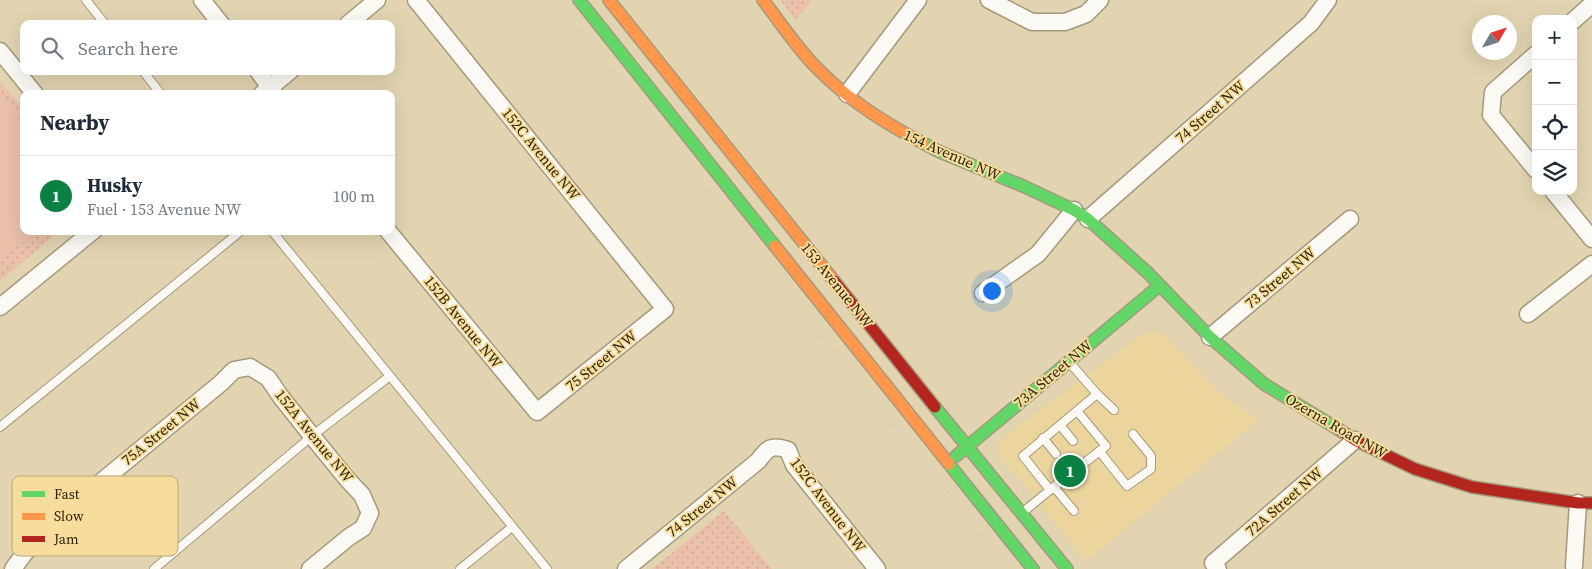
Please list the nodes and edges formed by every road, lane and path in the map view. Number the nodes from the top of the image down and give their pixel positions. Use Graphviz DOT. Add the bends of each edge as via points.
graph roads {
  1 [pos="86,0"];
  2 [pos="202,0"];
  3 [pos="377,0"];
  4 [pos="416,0"];
  5 [pos="553,0"];
  6 [pos="579,0"];
  7 [pos="609,0"];
  8 [pos="763,0"];
  9 [pos="918,0"];
  10 [pos="989,0"];
  11 [pos="1100,0"];
  12 [pos="1328,0"];
  13 [pos="1592,4"];
  14 [pos="1577,17"];
  15 [pos="102,20"];
  16 [pos="218,20"];
  17 [pos="353,20"];
  18 [pos="0,51"];
  19 [pos="1532,58"];
  20 [pos="146,75"];
  21 [pos="260,75"];
  22 [pos="286,75"];
  23 [pos="32,90"];
  24 [pos="158,90"];
  25 [pos="268,90"];
  26 [pos="271,90"];
  27 [pos="847,94"];
  28 [pos="1532,165"];
  29 [pos="1556,195"];
  30 [pos="1081,215"];
  31 [pos="1350,219"];
  32 [pos="88,235"];
  33 [pos="236,235"];
  34 [pos="275,235"];
  35 [pos="391,235"];
  36 [pos="1592,239"];
  37 [pos="1592,264"];
  38 [pos="1159,286"];
  39 [pos="983,293"];
  40 [pos="0,308"];
  41 [pos="666,309"];
  42 [pos="1528,314"];
  43 [pos="1210,337"];
  44 [pos="1068,362"];
  45 [pos="250,367"];
  46 [pos="390,376"];
  47 [pos="1096,394"];
  48 [pos="1114,410"];
  49 [pos="1077,411"];
  50 [pos="537,412"];
  51 [pos="1060,425"];
  52 [pos="0,427"];
  53 [pos="1133,434"];
  54 [pos="312,436"];
  55 [pos="1043,438"];
  56 [pos="1355,440"];
  57 [pos="1073,441"];
  58 [pos="777,446"];
  59 [pos="967,447"];
  60 [pos="1100,452"];
  61 [pos="1083,453"];
  62 [pos="1056,454"];
  63 [pos="1088,460"];
  64 [pos="948,463"];
  65 [pos="1066,466"];
  66 [pos="1072,473"];
  67 [pos="108,476"];
  68 [pos="1052,489"];
  69 [pos="1585,503"];
  70 [pos="1074,511"];
  71 [pos="1021,513"];
  72 [pos="512,527"];
  73 [pos="178,549"];
  74 [pos="23,556"];
  75 [pos="169,556"];
  76 [pos="1216,566"];
  77 [pos="1574,566"];
  78 [pos="13,569"];
  79 [pos="154,569"];
  80 [pos="310,569"];
  81 [pos="460,569"];
  82 [pos="547,569"];
  83 [pos="626,569"];
  84 [pos="877,569"];
  85 [pos="1008,569"];
  86 [pos="1034,569"];
  87 [pos="1067,569"];
  1 -- 15 [label="lane"];
  2 -- 16 [label="street"];
  3 -- 17 [label="street"];
  4 -- 41 [label="street, 152C Avenue NW"];
  5 -- 85 [label="path"];
  6 -- 64 [label="main road, 153 Avenue NW"];
  7 -- 59 [label="main road, 153 Avenue NW"];
  8 -- 27 [label="main road, 154 Avenue NW" via="814,64"];
  9 -- 27 [label="street"];
  10 -- 11 [label="street" via="1032,22 1064,22 1086,14"];
  12 -- 30 [label="street, 74 Street NW" via="1311,24"];
  13 -- 14 [label="street"];
  18 -- 23 [label="street"];
  19 -- 28 [label="street" via="1493,92 1491,115"];
  20 -- 24 [label="lane"];
  21 -- 25 [label="street"];
  22 -- 26 [label="street"];
  27 -- 30 [label="main road, 154 Avenue NW" via="892,127 940,152 1023,186"];
  29 -- 36 [label="street"];
  30 -- 38 [label="main road, 154 Avenue NW"];
  30 -- 39 [label="street, 74 Street NW" via="1038,254"];
  31 -- 43 [label="street, 73 Street NW"];
  32 -- 40 [label="street"];
  33 -- 52 [label="lane"];
  34 -- 46 [label="lane"];
  35 -- 50 [label="street, 152B Avenue NW"];
  37 -- 42 [label="street"];
  38 -- 43 [label="main road, Ozerna Road NW"];
  38 -- 44 [label="main road, 73A Street NW"];
  41 -- 50 [label="street, 75 Street NW"];
  43 -- 56 [label="main road, Ozerna Road NW" via="1264,384"];
  44 -- 47 [label="lane"];
  44 -- 59 [label="main road, 73A Street NW"];
  45 -- 54 [label="street, 152A Avenue NW" via="268,378"];
  45 -- 67 [label="street, 75A Street NW" via="234,370"];
  46 -- 54 [label="lane"];
  46 -- 72 [label="lane"];
  47 -- 48 [label="lane"];
  47 -- 49 [label="lane"];
  49 -- 51 [label="lane"];
  49 -- 60 [label="lane" via="1106,446"];
  51 -- 55 [label="lane"];
  51 -- 57 [label="lane"];
  53 -- 60 [label="lane" via="1151,456 1151,469 1127,486"];
  54 -- 73 [label="lane"];
  54 -- 80 [label="street, 152A Avenue NW" via="362,495 370,513 363,528"];
  55 -- 62 [label="lane"];
  55 -- 68 [label="lane" via="1022,456"];
  56 -- 69 [label="main road, Ozerna Road NW" via="1415,469 1472,487"];
  56 -- 76 [label="street, 72A Street NW"];
  58 -- 83 [label="street, 74 Street NW" via="766,450 758,461"];
  58 -- 84 [label="street, 152C Avenue NW" via="788,450 794,465"];
  59 -- 64 [label="main road, 73A Street NW"];
  59 -- 71 [label="main road, 153 Avenue NW"];
  60 -- 63 [label="lane"];
  61 -- 63 [label="lane"];
  63 -- 66 [label="lane"];
  64 -- 86 [label="main road, 153 Avenue NW"];
  65 -- 66 [label="lane"];
  66 -- 68 [label="lane"];
  68 -- 70 [label="lane"];
  68 -- 71 [label="lane"];
  69 -- 77 [label="street, Ozerna Road NW"];
  71 -- 87 [label="main road, 153 Avenue NW"];
  72 -- 81 [label="lane"];
  72 -- 82 [label="lane"];
  74 -- 78 [label="street, 75A Street NW"];
  75 -- 79 [label="lane"];
}
